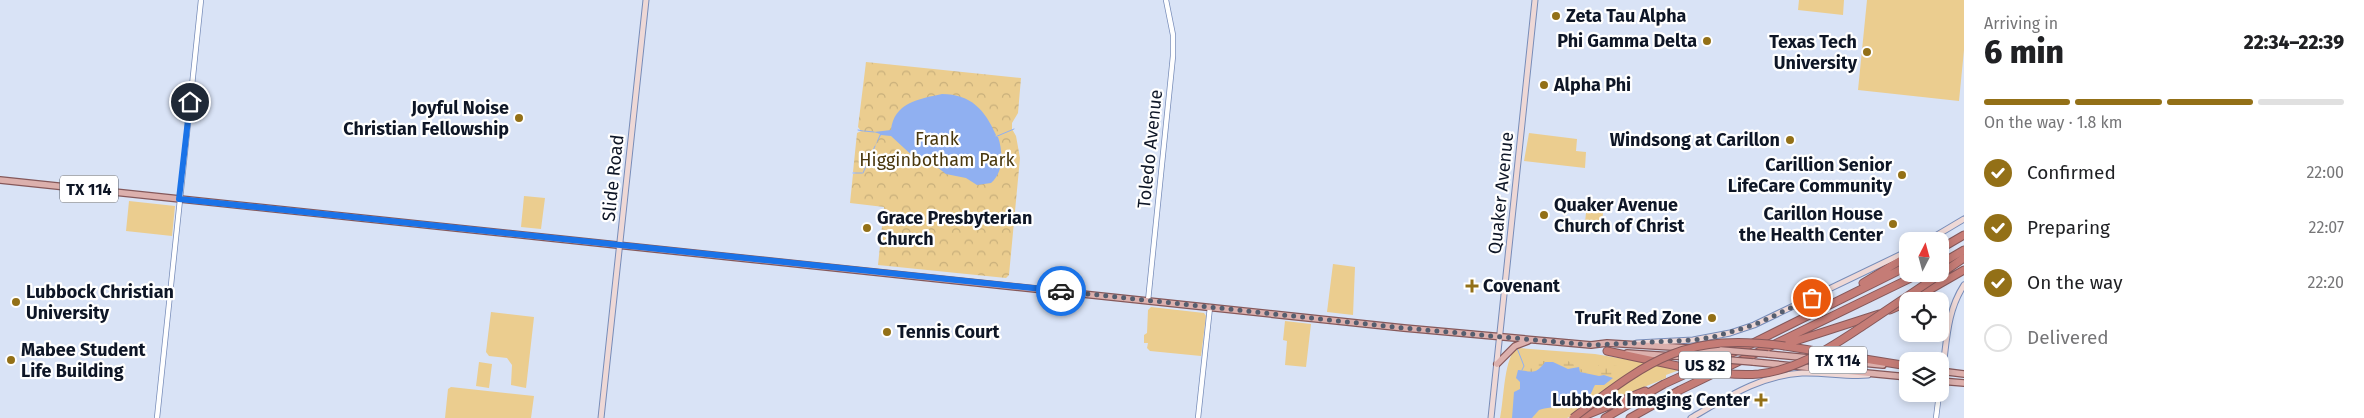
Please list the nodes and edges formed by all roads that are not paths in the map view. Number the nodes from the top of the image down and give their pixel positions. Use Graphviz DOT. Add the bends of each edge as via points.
graph roads {
  1 [pos="201,0"];
  2 [pos="646,0"];
  3 [pos="1166,0"];
  4 [pos="1535,0"];
  5 [pos="0,180"];
  6 [pos="179,199"];
  7 [pos="1964,219"];
  8 [pos="1942,232"];
  9 [pos="1964,235"];
  10 [pos="1949,244"];
  11 [pos="620,245"];
  12 [pos="1964,250"];
  13 [pos="1899,255"];
  14 [pos="1964,258"];
  15 [pos="1949,259"];
  16 [pos="1899,262"];
  17 [pos="1899,270"];
  18 [pos="1964,270"];
  19 [pos="1903,282"];
  20 [pos="1964,285"];
  21 [pos="1926,292"];
  22 [pos="1148,301"];
  23 [pos="1832,303"];
  24 [pos="1899,306"];
  25 [pos="1210,307"];
  26 [pos="1499,337"];
  27 [pos="1531,340"];
  28 [pos="1625,344"];
  29 [pos="1591,345"];
  30 [pos="1606,351"];
  31 [pos="1944,352"];
  32 [pos="1752,359"];
  33 [pos="1497,364"];
  34 [pos="1899,365"];
  35 [pos="1899,366"];
  36 [pos="1949,372"];
  37 [pos="1884,374"];
  38 [pos="1964,374"];
  39 [pos="1899,376"];
  40 [pos="1949,382"];
  41 [pos="1964,383"];
  42 [pos="1664,384"];
  43 [pos="1938,402"];
  44 [pos="156,418"];
  45 [pos="602,418"];
  46 [pos="1198,418"];
  47 [pos="1491,418"];
  48 [pos="1572,418"];
  49 [pos="1579,418"];
  50 [pos="1605,418"];
  51 [pos="1630,418"];
  52 [pos="1691,418"];
  53 [pos="1936,418"];
  1 -- 6 [label="street"];
  2 -- 11 [label="main road, Slide Road"];
  3 -- 22 [label="street, Toledo Avenue" via="1173,56"];
  4 -- 26 [label="main road, Quaker Avenue"];
  5 -- 6 [label="main road, TX 114"];
  6 -- 11 [label="main road, TX 114"];
  6 -- 44 [label="street"];
  7 -- 8 [label="main road"];
  9 -- 10 [label="highway"];
  11 -- 22 [label="main road, TX 114"];
  11 -- 45 [label="main road, Slide Road"];
  12 -- 15 [label="highway"];
  13 -- 28 [label="main road" via="1754,325 1730,333 1693,340"];
  14 -- 30 [label="highway, bridge" via="1822,353 1773,372 1719,374"];
  16 -- 23 [label="highway"];
  17 -- 23 [label="highway, US 82"];
  18 -- 21 [label="highway"];
  19 -- 32 [label="highway, US 82"];
  20 -- 31 [label="main road" via="1949,318"];
  22 -- 25 [label="main road, TX 114"];
  23 -- 42 [label="highway, US 82"];
  24 -- 32 [label="highway"];
  25 -- 26 [label="main road, TX 114"];
  25 -- 46 [label="street"];
  26 -- 27 [label="main road, TX 114"];
  26 -- 33 [label="main road, Quaker Avenue"];
  27 -- 29 [label="main road, TX 114"];
  27 -- 33 [label="main road" via="1514,346"];
  28 -- 29 [label="main road, TX 114"];
  28 -- 35 [label="main road, TX 114, bridge"];
  29 -- 30 [label="main road, TX 114"];
  30 -- 32 [label="main road, TX 114, bridge"];
  32 -- 37 [label="main road, TX 114"];
  32 -- 51 [label="highway, US 82"];
  33 -- 47 [label="main road, Quaker Avenue"];
  34 -- 48 [label="highway, bridge" via="1785,346 1727,342 1678,351 1634,373"];
  36 -- 38 [label="main road"];
  37 -- 39 [label="main road"];
  37 -- 52 [label="main road" via="1784,376 1752,385"];
  40 -- 41 [label="main road"];
  42 -- 49 [label="highway"];
  42 -- 50 [label="highway, US 82"];
  43 -- 53 [label="street"];
}
